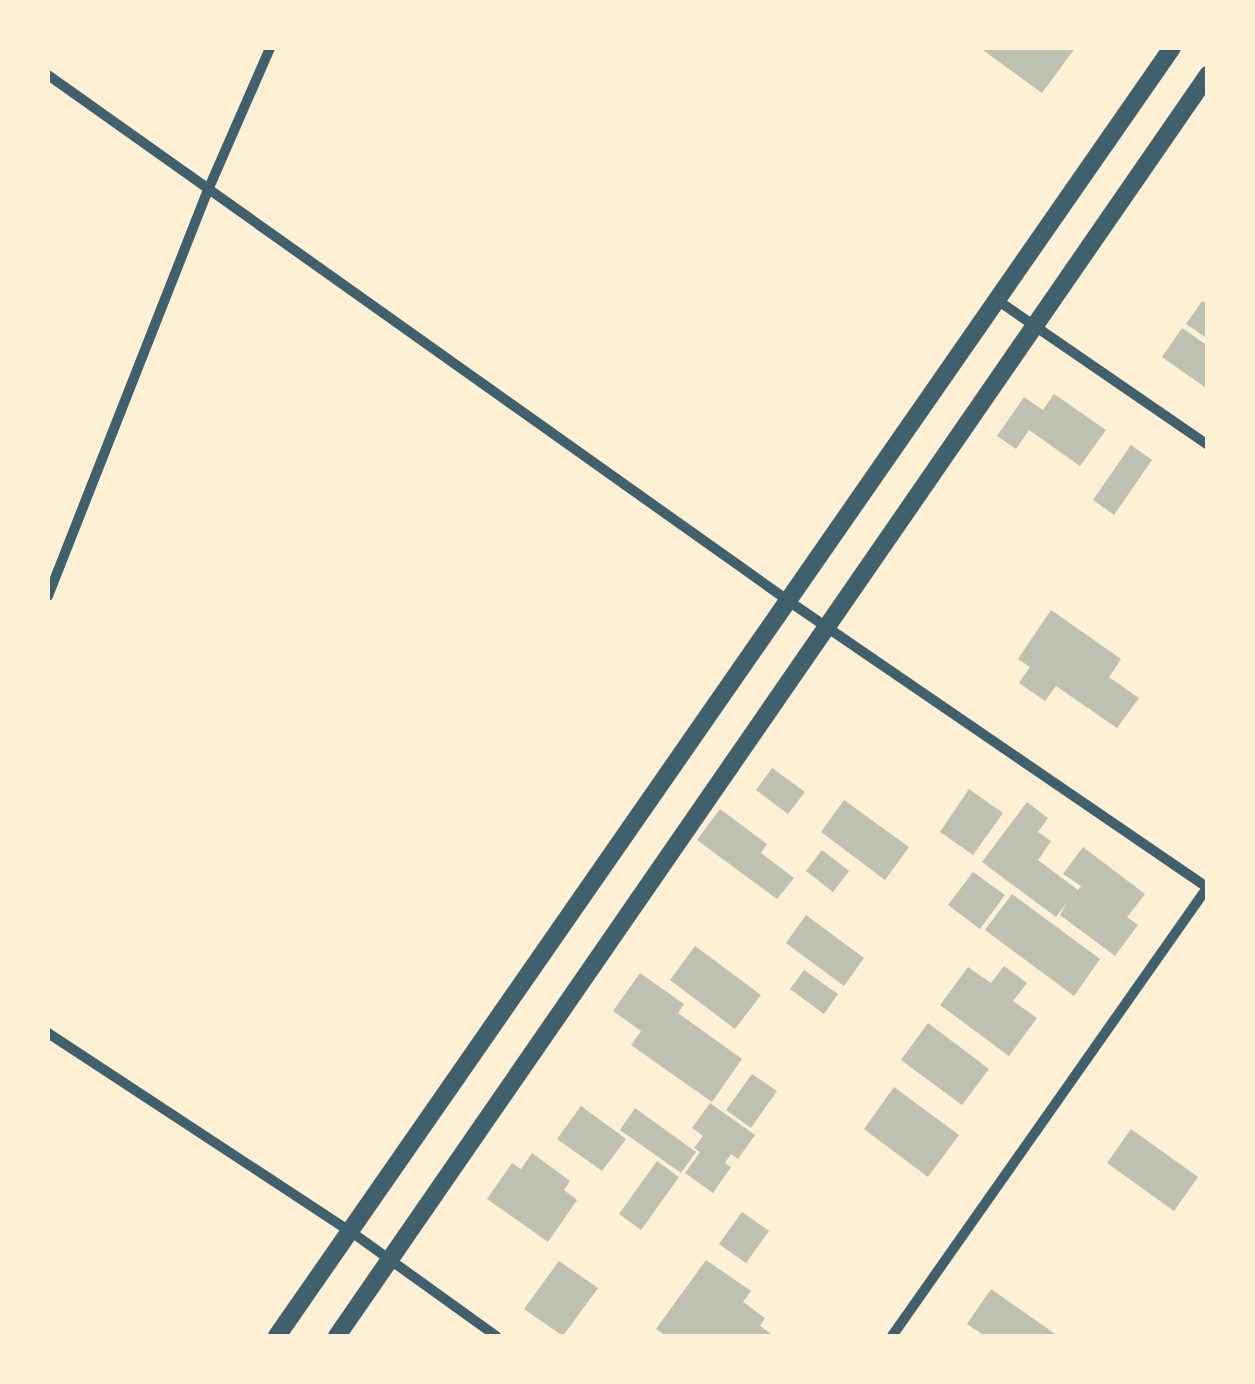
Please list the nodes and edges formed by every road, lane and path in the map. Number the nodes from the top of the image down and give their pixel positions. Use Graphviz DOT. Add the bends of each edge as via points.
graph roads {
  1 [pos="270,48"];
  2 [pos="1172,48"];
  3 [pos="48,75"];
  4 [pos="1208,75"];
  5 [pos="208,190"];
  6 [pos="997,300"];
  7 [pos="1036,326"];
  8 [pos="1208,446"];
  9 [pos="48,596"];
  10 [pos="790,602"];
  11 [pos="828,628"];
  12 [pos="1207,888"];
  13 [pos="48,1033"];
  14 [pos="350,1232"];
  15 [pos="390,1260"];
  16 [pos="277,1336"];
  17 [pos="338,1336"];
  18 [pos="496,1336"];
  19 [pos="892,1336"];
  1 -- 5 [label="street"];
  2 -- 6 [label="street"];
  3 -- 5 [label="street"];
  4 -- 7 [label="street"];
  5 -- 9 [label="street"];
  5 -- 10 [label="street"];
  6 -- 7 [label="street"];
  6 -- 10 [label="street"];
  7 -- 8 [label="street"];
  7 -- 11 [label="street"];
  10 -- 11 [label="street"];
  10 -- 14 [label="street"];
  11 -- 12 [label="street"];
  11 -- 15 [label="street"];
  12 -- 19 [label="street"];
  13 -- 14 [label="street"];
  14 -- 15 [label="street"];
  14 -- 16 [label="street"];
  15 -- 17 [label="street"];
  15 -- 18 [label="street"];
}
